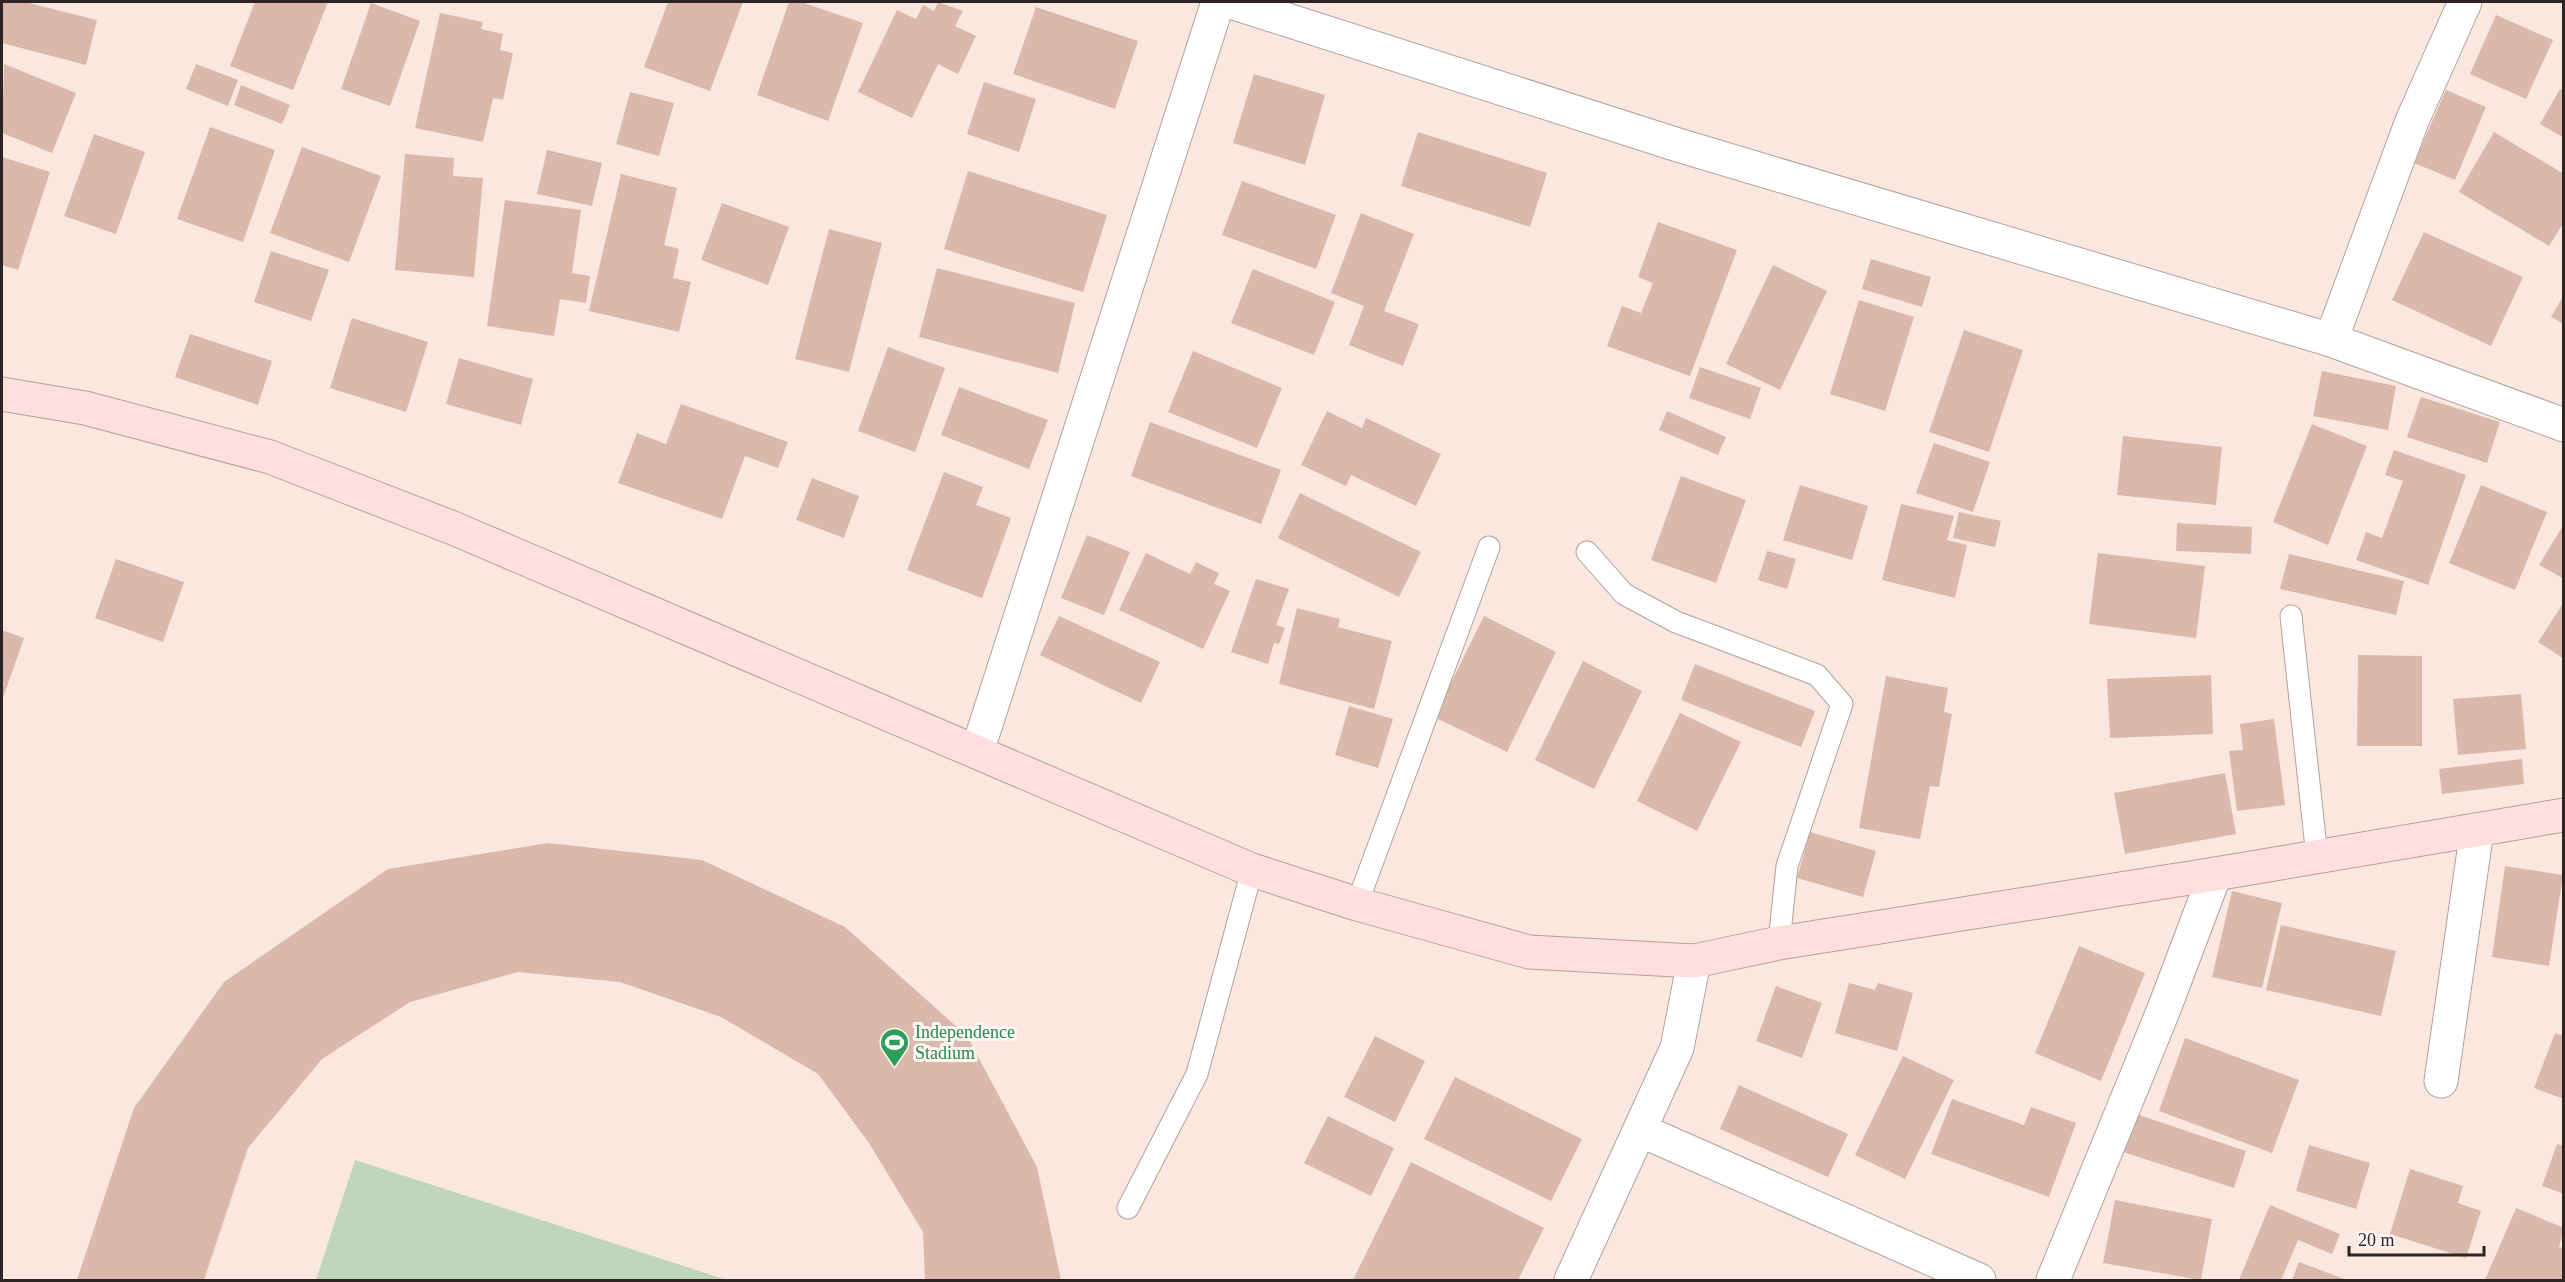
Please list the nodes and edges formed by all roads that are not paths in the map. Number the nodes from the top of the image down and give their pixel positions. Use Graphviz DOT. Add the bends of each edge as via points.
graph roads {
  1 [pos="1218,2"];
  2 [pos="1231,2"];
  3 [pos="2465,2"];
  4 [pos="2331,340"];
  5 [pos="2,394"];
  6 [pos="2564,425"];
  7 [pos="1489,547"];
  8 [pos="1587,552"];
  9 [pos="2290,616"];
  10 [pos="977,752"];
  11 [pos="2564,815"];
  12 [pos="2477,830"];
  13 [pos="2317,857"];
  14 [pos="1252,870"];
  15 [pos="2215,874"];
  16 [pos="1357,904"];
  17 [pos="1779,943"];
  18 [pos="1694,961"];
  19 [pos="2441,1081"];
  20 [pos="1640,1130"];
  21 [pos="1128,1208"];
  22 [pos="1570,1281"];
  23 [pos="1979,1281"];
  24 [pos="2053,1281"];
  1 -- 10 [label="street"];
  2 -- 4 [label="street" via="1678,145"];
  3 -- 4 [label="street" via="2412,121"];
  4 -- 6 [label="street"];
  5 -- 10 [label="street" via="85,408 270,457 453,528"];
  7 -- 16 [label="lane"];
  8 -- 17 [label="lane" via="1624,594 1676,622 1816,675 1842,704 1788,866"];
  9 -- 13 [label="lane"];
  10 -- 14 [label="street"];
  11 -- 12 [label="street"];
  12 -- 13 [label="street"];
  12 -- 19 [label="street"];
  13 -- 15 [label="street"];
  14 -- 16 [label="street"];
  14 -- 21 [label="lane" via="1197,1074"];
  15 -- 17 [label="street"];
  15 -- 24 [label="street"];
  16 -- 18 [label="street" via="1529,952"];
  17 -- 18 [label="street"];
  18 -- 20 [label="street" via="1677,1048"];
  20 -- 22 [label="street"];
  20 -- 23 [label="street"];
}
